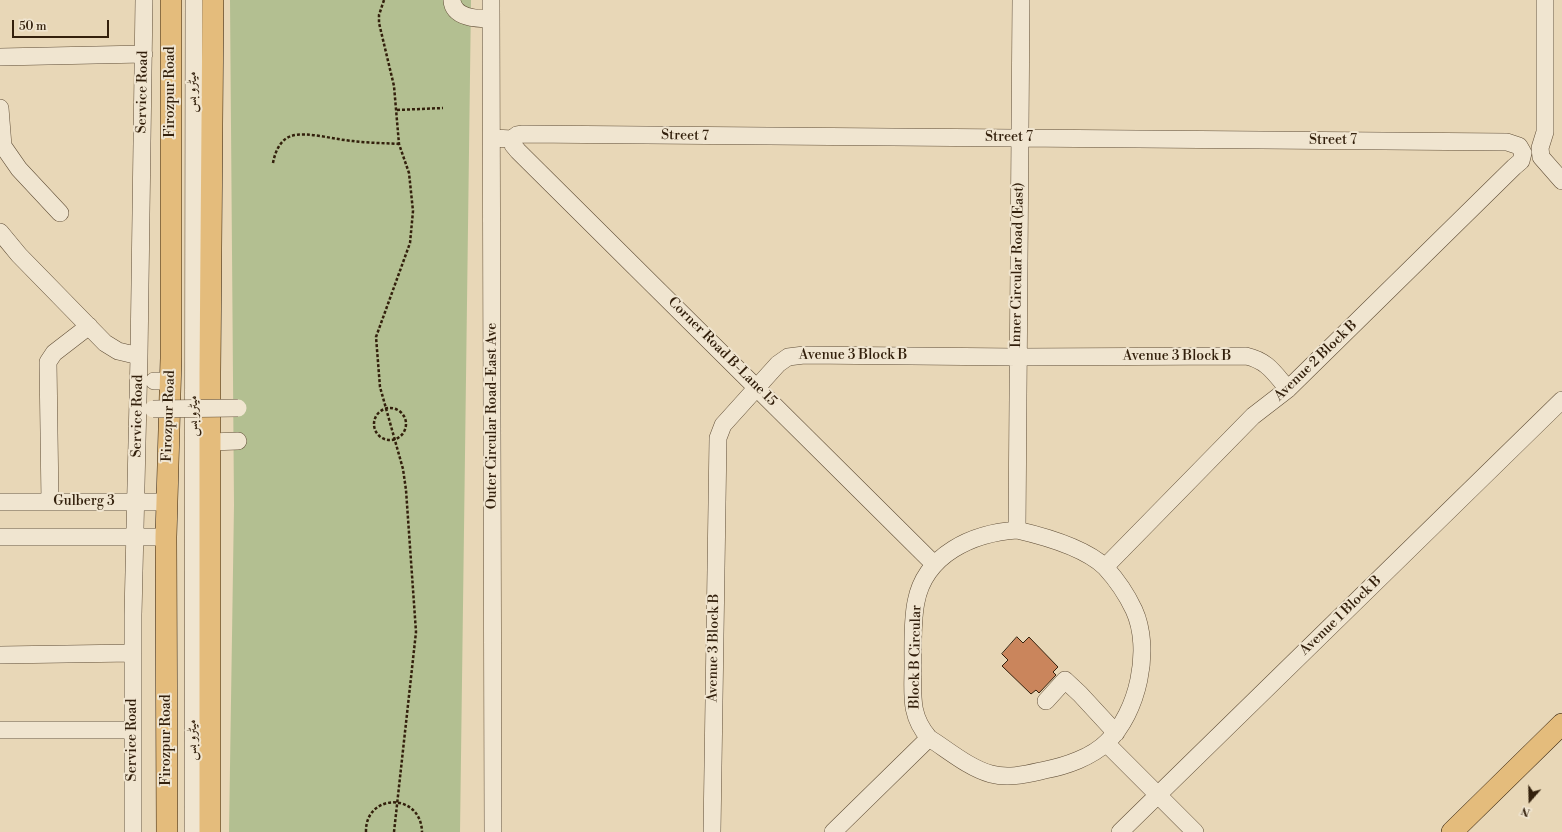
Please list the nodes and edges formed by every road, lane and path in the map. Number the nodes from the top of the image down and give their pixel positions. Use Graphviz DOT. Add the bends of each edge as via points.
graph roads {
  1 [pos="144,0"];
  2 [pos="171,0"];
  3 [pos="194,0"];
  4 [pos="213,0"];
  5 [pos="384,0"];
  6 [pos="452,0"];
  7 [pos="491,0"];
  8 [pos="1021,0"];
  9 [pos="1546,0"];
  10 [pos="491,19"];
  11 [pos="144,54"];
  12 [pos="0,57"];
  13 [pos="0,108"];
  14 [pos="443,108"];
  15 [pos="397,110"];
  16 [pos="493,138"];
  17 [pos="1020,138"];
  18 [pos="512,139"];
  19 [pos="399,144"];
  20 [pos="1540,151"];
  21 [pos="1523,153"];
  22 [pos="273,163"];
  23 [pos="1562,181"];
  24 [pos="60,214"];
  25 [pos="0,232"];
  26 [pos="89,326"];
  27 [pos="139,356"];
  28 [pos="1018,357"];
  29 [pos="756,386"];
  30 [pos="1288,389"];
  31 [pos="1562,400"];
  32 [pos="238,408"];
  33 [pos="386,408"];
  34 [pos="153,409"];
  35 [pos="395,440"];
  36 [pos="238,441"];
  37 [pos="210,442"];
  38 [pos="0,502"];
  39 [pos="50,502"];
  40 [pos="136,502"];
  41 [pos="167,502"];
  42 [pos="1017,530"];
  43 [pos="136,537"];
  44 [pos="166,537"];
  45 [pos="0,538"];
  46 [pos="934,564"];
  47 [pos="1105,567"];
  48 [pos="133,653"];
  49 [pos="0,655"];
  50 [pos="1046,701"];
  51 [pos="1562,724"];
  52 [pos="0,730"];
  53 [pos="133,730"];
  54 [pos="929,738"];
  55 [pos="1111,738"];
  56 [pos="1562,744"];
  57 [pos="1157,794"];
  58 [pos="397,802"];
  59 [pos="133,832"];
  60 [pos="167,832"];
  61 [pos="193,832"];
  62 [pos="210,832"];
  63 [pos="366,832"];
  64 [pos="394,832"];
  65 [pos="422,832"];
  66 [pos="493,832"];
  67 [pos="712,832"];
  68 [pos="833,832"];
  69 [pos="1120,832"];
  70 [pos="1195,832"];
  71 [pos="1452,832"];
  72 [pos="1472,832"];
  1 -- 11 [label="street, Service Road"];
  2 -- 41 [label="main road, Firozpur Road" via="162,381"];
  3 -- 61 [label="street, میٹرو بس"];
  4 -- 37 [label="main road"];
  5 -- 15 [label="path" via="379,23 388,56"];
  6 -- 10 [label="street" via="456,12 474,19"];
  7 -- 10 [label="street, Outer Circular Road-East Ave"];
  8 -- 17 [label="street, Inner Circular Road (East)"];
  9 -- 20 [label="street" via="1545,132"];
  10 -- 16 [label="street, Outer Circular Road-East Ave"];
  11 -- 12 [label="street"];
  11 -- 27 [label="street, Service Road"];
  13 -- 24 [label="street" via="2,146"];
  14 -- 15 [label="path"];
  15 -- 19 [label="path"];
  16 -- 18 [label="street, Street 7"];
  16 -- 66 [label="street, Outer Circular Road-East Ave"];
  17 -- 18 [label="street, Street 7" via="523,134"];
  17 -- 21 [label="street, Street 7" via="1507,142 1519,146"];
  17 -- 28 [label="street, Inner Circular Road (East)"];
  18 -- 29 [label="street, Corner Road B-Lane 15" via="518,151"];
  19 -- 22 [label="path" via="306,135 292,136 282,142"];
  19 -- 33 [label="path" via="408,173 413,231 376,337 380,387"];
  20 -- 21 [label="street"];
  20 -- 23 [label="street" via="1543,162"];
  21 -- 30 [label="street, Avenue 2 Block B" via="1521,161"];
  25 -- 26 [label="street" via="19,255"];
  26 -- 27 [label="street" via="111,347"];
  26 -- 39 [label="street" via="54,353 48,362"];
  27 -- 40 [label="street, Service Road"];
  28 -- 29 [label="street, Avenue 3 Block B" via="804,355 788,357"];
  28 -- 30 [label="street, Avenue 3 Block B" via="1246,356 1266,364"];
  28 -- 42 [label="street, Inner Circular Road (East)"];
  29 -- 46 [label="street, Corner Road B-Lane 15"];
  29 -- 67 [label="street, Avenue 3 Block B" via="723,425 718,438"];
  30 -- 47 [label="street, Avenue 2 Block B" via="1253,416"];
  31 -- 57 [label="street, Avenue 1 Block B"];
  32 -- 34 [label="street, bridge"];
  33 -- 35 [label="path"];
  33 -- 35 [label="path" via="402,412 406,422 404,433"];
  33 -- 35 [label="path" via="376,415 374,426 379,436"];
  35 -- 58 [label="path" via="406,490 416,632"];
  36 -- 37 [label="street"];
  37 -- 62 [label="main road"];
  38 -- 39 [label="street, Gulberg 3"];
  39 -- 40 [label="street, Gulberg 3"];
  40 -- 41 [label="street, Gulberg 3"];
  40 -- 43 [label="street, Service Road"];
  41 -- 44 [label="main road, Firozpur Road"];
  42 -- 46 [label="street, Block B Circular" via="1001,531 975,539 948,551"];
  42 -- 47 [label="street, Block B Circular" via="1067,546"];
  43 -- 44 [label="street"];
  43 -- 45 [label="street"];
  43 -- 48 [label="street, Service Road"];
  44 -- 60 [label="main road, Firozpur Road"];
  46 -- 54 [label="street, Block B Circular" via="921,584 915,602 913,662 913,709 917,722"];
  47 -- 55 [label="street, Block B Circular" via="1135,611 1140,634 1141,658 1136,689 1127,715"];
  48 -- 49 [label="street"];
  48 -- 53 [label="street, Service Road"];
  50 -- 55 [label="street" via="1065,680 1080,694"];
  51 -- 71 [label="main road"];
  52 -- 53 [label="street"];
  53 -- 59 [label="street, Service Road"];
  54 -- 55 [label="street, Block B Circular" via="978,769 1007,777 1061,766 1080,759"];
  54 -- 68 [label="street"];
  55 -- 57 [label="street"];
  56 -- 72 [label="main road"];
  57 -- 69 [label="street, Avenue 1 Block B"];
  57 -- 70 [label="street"];
  58 -- 63 [label="path" via="376,808 368,819"];
  58 -- 64 [label="path"];
  58 -- 65 [label="path" via="416,812 422,825"];
}
